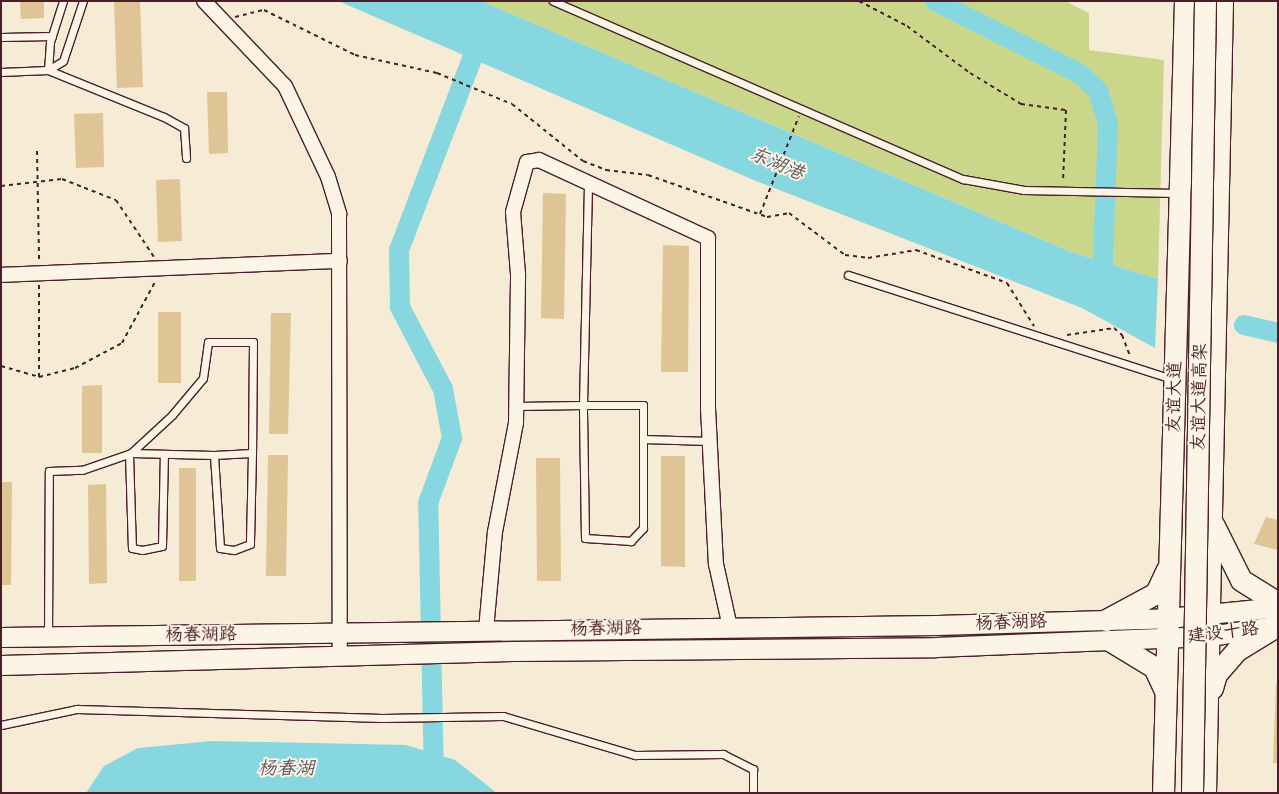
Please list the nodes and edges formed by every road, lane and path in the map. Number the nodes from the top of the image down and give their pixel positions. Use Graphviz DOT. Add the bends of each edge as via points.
graph roads {
  1 [pos="63,1"];
  2 [pos="83,1"];
  3 [pos="204,1"];
  4 [pos="553,1"];
  5 [pos="859,1"];
  6 [pos="1185,1"];
  7 [pos="1192,1"];
  8 [pos="1205,1"];
  9 [pos="1222,1"];
  10 [pos="224,22"];
  11 [pos="52,36"];
  12 [pos="1,37"];
  13 [pos="48,70"];
  14 [pos="1,72"];
  15 [pos="801,110"];
  16 [pos="186,158"];
  17 [pos="588,181"];
  18 [pos="1,186"];
  19 [pos="1063,191"];
  20 [pos="1180,193"];
  21 [pos="760,214"];
  22 [pos="340,262"];
  23 [pos="162,268"];
  24 [pos="1,275"];
  25 [pos="848,275"];
  26 [pos="1039,328"];
  27 [pos="1061,334"];
  28 [pos="1137,360"];
  29 [pos="1,366"];
  30 [pos="1175,380"];
  31 [pos="583,405"];
  32 [pos="516,406"];
  33 [pos="643,439"];
  34 [pos="709,440"];
  35 [pos="130,453"];
  36 [pos="252,453"];
  37 [pos="164,454"];
  38 [pos="214,455"];
  39 [pos="1172,504"];
  40 [pos="1211,520"];
  41 [pos="1278,603"];
  42 [pos="1278,607"];
  43 [pos="1106,620"];
  44 [pos="1278,625"];
  45 [pos="1210,626"];
  46 [pos="730,627"];
  47 [pos="1168,628"];
  48 [pos="479,630"];
  49 [pos="340,632"];
  50 [pos="48,636"];
  51 [pos="1,637"];
  52 [pos="1112,641"];
  53 [pos="340,655"];
  54 [pos="1,664"];
  55 [pos="1165,693"];
  56 [pos="1207,703"];
  57 [pos="1,725"];
  58 [pos="753,793"];
  59 [pos="1163,793"];
  60 [pos="1180,793"];
  61 [pos="1192,793"];
  62 [pos="1205,793"];
  1 -- 11 [label="lane"];
  2 -- 13 [label="lane" via="63,61"];
  3 -- 10 [label="street"];
  4 -- 15 [label="lane"];
  5 -- 19 [label="path" via="907,26 970,73 1021,104 1066,110"];
  6 -- 20 [label="main road, 友谊大道"];
  7 -- 60 [label="main road, 友谊大道高架"];
  8 -- 61 [label="main road, 友谊大道高架, bridge"];
  9 -- 40 [label="main road"];
  10 -- 21 [label="path" via="248,10 264,10 355,55 436,73 499,98 545,126 583,160 606,170 648,174"];
  10 -- 22 [label="street" via="285,86 328,176 339,214"];
  11 -- 12 [label="lane"];
  11 -- 13 [label="lane"];
  13 -- 14 [label="lane"];
  13 -- 16 [label="lane" via="184,128"];
  15 -- 19 [label="lane" via="963,179 1010,189"];
  15 -- 21 [label="path"];
  17 -- 31 [label="lane"];
  17 -- 32 [label="street" via="539,160 527,162 513,212 518,274"];
  17 -- 34 [label="street" via="708,238"];
  18 -- 23 [label="path" via="62,179 116,200"];
  19 -- 20 [label="lane"];
  20 -- 30 [label="main road, 友谊大道"];
  21 -- 26 [label="path" via="789,213 826,244 854,257 916,250 1007,283"];
  22 -- 23 [label="street"];
  22 -- 49 [label="street"];
  23 -- 24 [label="street"];
  23 -- 29 [label="path" via="122,344 75,368 39,377"];
  25 -- 30 [label="lane"];
  27 -- 28 [label="path" via="1114,328 1122,335 1130,357"];
  30 -- 39 [label="main road, 友谊大道"];
  31 -- 32 [label="lane"];
  31 -- 33 [label="lane" via="644,405"];
  31 -- 33 [label="lane" via="585,538 631,541 643,528"];
  32 -- 48 [label="street"];
  33 -- 34 [label="lane"];
  34 -- 46 [label="street" via="716,564"];
  35 -- 36 [label="lane" via="172,415 203,378 208,342 252,342"];
  35 -- 37 [label="lane"];
  35 -- 37 [label="lane" via="132,548 142,550 162,546"];
  35 -- 50 [label="lane" via="82,470 49,471"];
  36 -- 38 [label="lane"];
  36 -- 38 [label="lane" via="250,544 234,550 220,548"];
  37 -- 38 [label="lane"];
  39 -- 43 [label="main road" via="1161,584 1145,602"];
  39 -- 47 [label="main road, 友谊大道"];
  40 -- 41 [label="main road" via="1241,580"];
  40 -- 45 [label="main road"];
  42 -- 45 [label="main road, 建设十路"];
  43 -- 46 [label="main road, 杨春湖路"];
  43 -- 47 [label="main road, 杨春湖路"];
  44 -- 45 [label="main road, 建设十路"];
  44 -- 56 [label="main road" via="1250,641 1224,663"];
  45 -- 47 [label="main road, 杨春湖路"];
  45 -- 56 [label="main road"];
  46 -- 48 [label="main road, 杨春湖路"];
  47 -- 52 [label="main road, 杨春湖路"];
  47 -- 55 [label="main road, 友谊大道"];
  48 -- 49 [label="main road, 杨春湖路"];
  49 -- 50 [label="main road, 杨春湖路"];
  49 -- 53 [label="street"];
  50 -- 51 [label="main road, 杨春湖路"];
  52 -- 53 [label="main road, 杨春湖路"];
  52 -- 55 [label="main road" via="1154,667"];
  53 -- 54 [label="main road, 杨春湖路"];
  55 -- 59 [label="main road, 友谊大道"];
  56 -- 62 [label="main road"];
  57 -- 58 [label="lane" via="77,709 526,719 635,755 723,754 754,769"];
}
